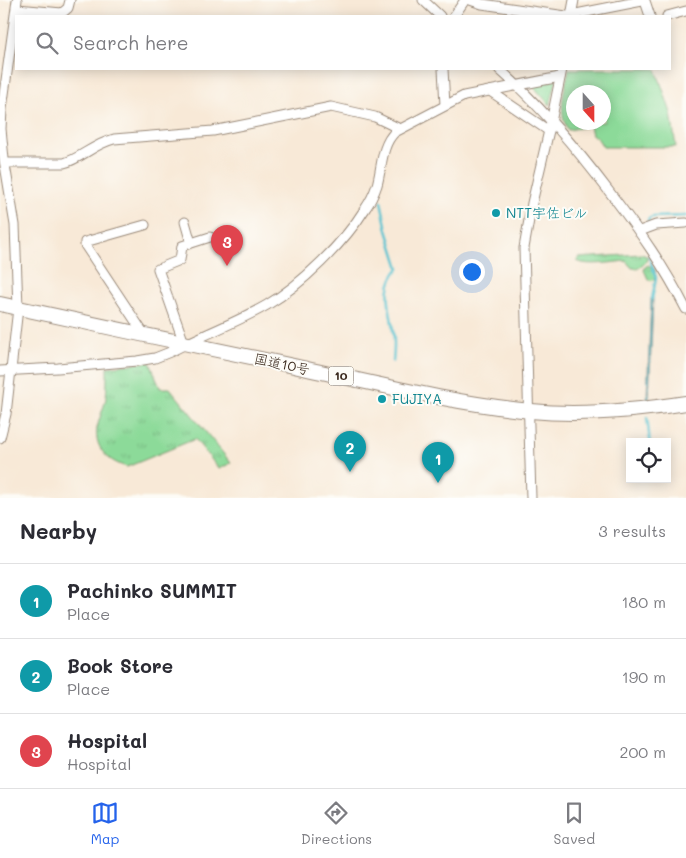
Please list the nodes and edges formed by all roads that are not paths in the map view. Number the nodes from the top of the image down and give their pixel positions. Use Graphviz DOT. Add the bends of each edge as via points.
graph roads {
  1 [pos="70,0"];
  2 [pos="423,0"];
  3 [pos="465,0"];
  4 [pos="470,0"];
  5 [pos="574,0"];
  6 [pos="17,4"];
  7 [pos="686,11"];
  8 [pos="439,15"];
  9 [pos="455,15"];
  10 [pos="562,15"];
  11 [pos="569,15"];
  12 [pos="574,15"];
  13 [pos="650,15"];
  14 [pos="671,15"];
  15 [pos="15,19"];
  16 [pos="443,70"];
  17 [pos="500,70"];
  18 [pos="561,73"];
  19 [pos="518,86"];
  20 [pos="490,91"];
  21 [pos="445,106"];
  22 [pos="552,120"];
  23 [pos="400,129"];
  24 [pos="549,131"];
  25 [pos="5,163"];
  26 [pos="184,222"];
  27 [pos="686,223"];
  28 [pos="145,225"];
  29 [pos="640,232"];
  30 [pos="210,236"];
  31 [pos="191,243"];
  32 [pos="0,304"];
  33 [pos="18,308"];
  34 [pos="686,309"];
  35 [pos="144,334"];
  36 [pos="186,343"];
  37 [pos="0,371"];
  38 [pos="11,372"];
  39 [pos="686,403"];
  40 [pos="528,410"];
  41 [pos="0,438"];
  42 [pos="530,498"];
  1 -- 6 [label="street" via="62,13"];
  2 -- 8 [label="street"];
  3 -- 9 [label="street"];
  4 -- 10 [label="street"];
  5 -- 11 [label="street"];
  7 -- 14 [label="street"];
  12 -- 13 [label="street" via="642,1"];
  15 -- 25 [label="street" via="2,115"];
  16 -- 21 [label="street"];
  17 -- 19 [label="street"];
  18 -- 19 [label="street"];
  18 -- 22 [label="street"];
  19 -- 20 [label="street"];
  19 -- 22 [label="street"];
  20 -- 21 [label="street" via="464,96"];
  20 -- 24 [label="street"];
  21 -- 23 [label="street"];
  22 -- 24 [label="street"];
  22 -- 29 [label="street"];
  23 -- 25 [label="street" via="375,116 331,107 213,131 114,139 64,163"];
  23 -- 36 [label="street" via="387,142 373,195 331,252 276,300"];
  24 -- 40 [label="street" via="524,248"];
  25 -- 33 [label="street" via="15,225"];
  26 -- 31 [label="street"];
  27 -- 29 [label="street" via="656,225"];
  28 -- 35 [label="street" via="85,242"];
  29 -- 34 [label="street"];
  30 -- 31 [label="street"];
  31 -- 36 [label="street" via="181,247 180,260 158,269"];
  32 -- 33 [label="highway, 国道10号 / 10"];
  33 -- 35 [label="highway, 国道10号 / 10"];
  33 -- 38 [label="street"];
  35 -- 36 [label="highway, 国道10号 / 10"];
  36 -- 38 [label="street" via="149,359"];
  36 -- 40 [label="highway, 国道10号 / 10" via="450,399"];
  37 -- 38 [label="street"];
  38 -- 41 [label="street"];
  39 -- 40 [label="highway, 国道10号 / 10" via="603,412"];
  40 -- 42 [label="street"];
}
